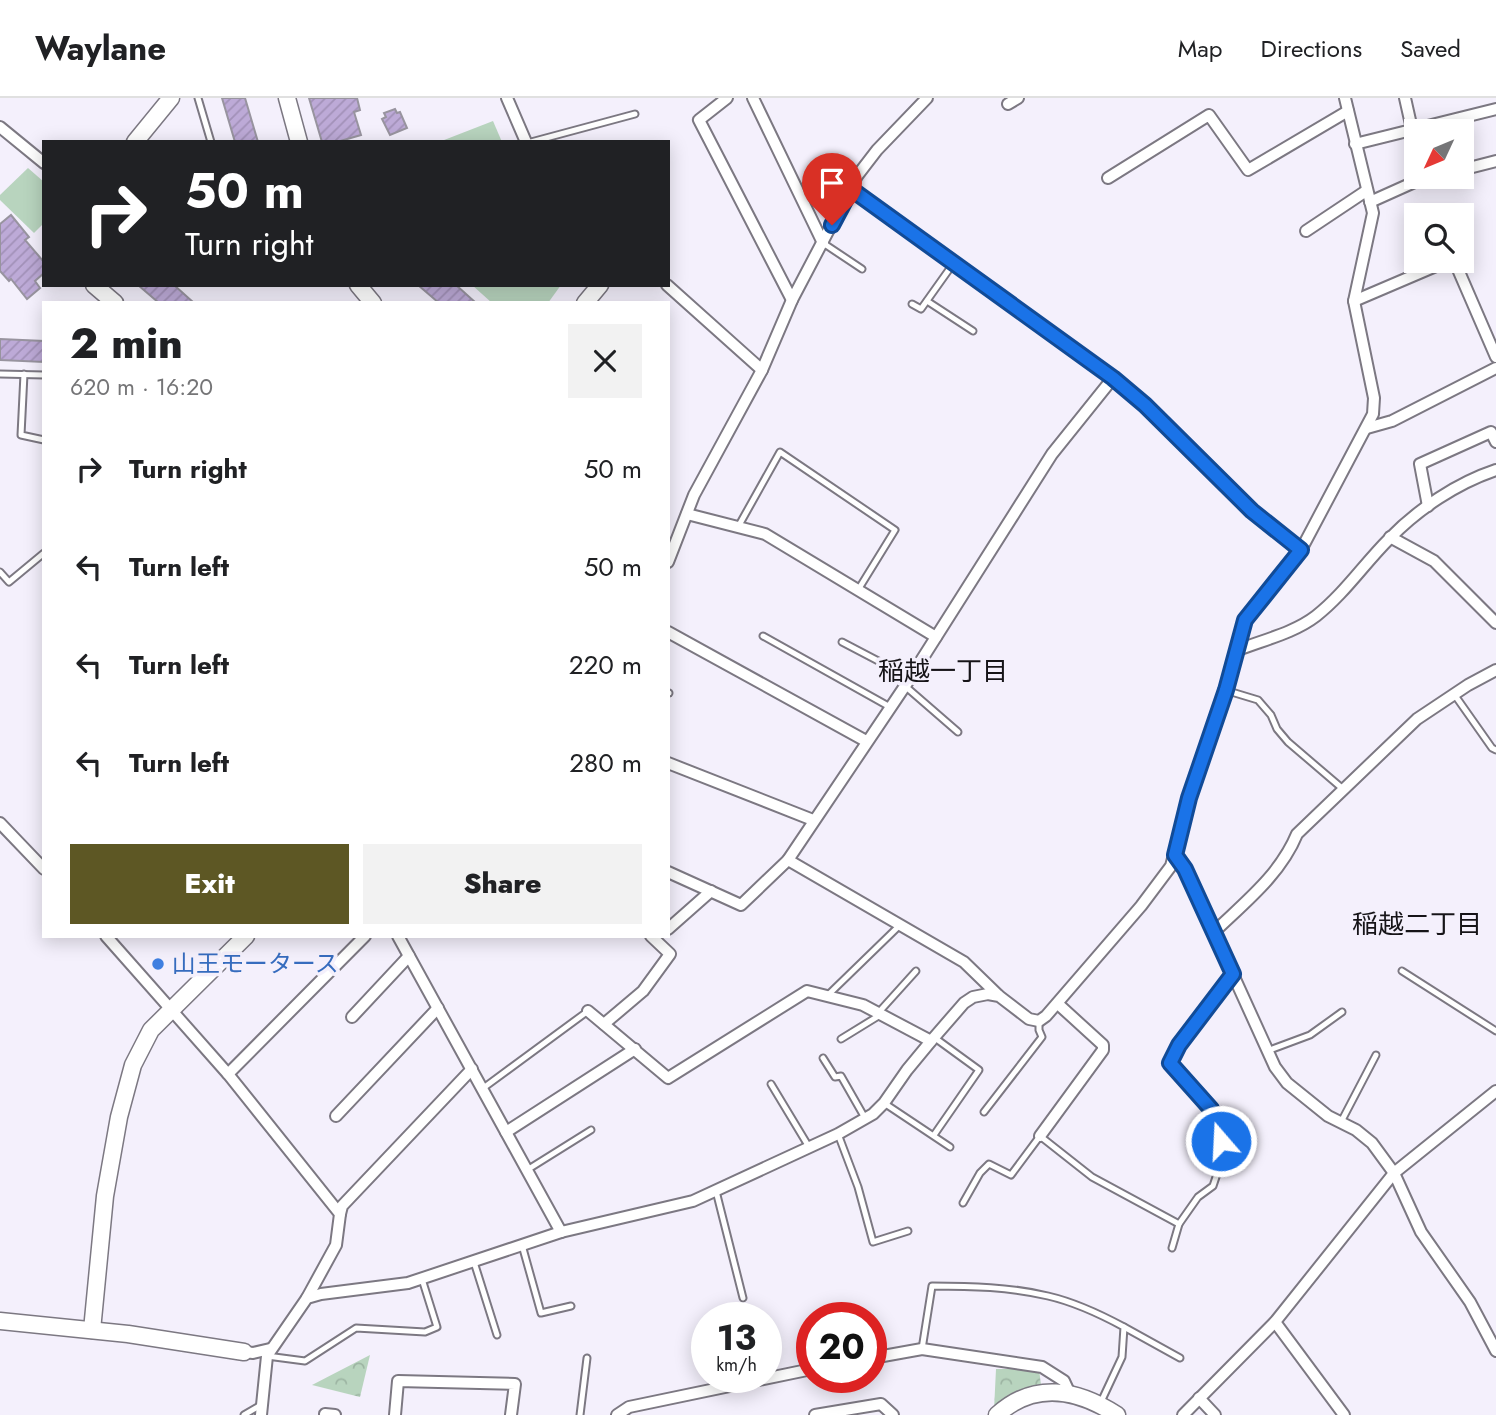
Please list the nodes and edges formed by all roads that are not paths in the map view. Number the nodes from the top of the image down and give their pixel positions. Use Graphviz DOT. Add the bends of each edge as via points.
graph roads {
  1 [pos="171,98"];
  2 [pos="198,98"];
  3 [pos="287,98"];
  4 [pos="507,98"];
  5 [pos="727,98"];
  6 [pos="753,98"];
  7 [pos="927,98"];
  8 [pos="1345,98"];
  9 [pos="1405,98"];
  10 [pos="1496,109"];
  11 [pos="1348,111"];
  12 [pos="635,114"];
  13 [pos="1410,119"];
  14 [pos="1454,119"];
  15 [pos="0,127"];
  16 [pos="1404,131"];
  17 [pos="137,140"];
  18 [pos="210,140"];
  19 [pos="298,140"];
  20 [pos="525,140"];
  21 [pos="538,140"];
  22 [pos="1355,144"];
  23 [pos="42,161"];
  24 [pos="1496,161"];
  25 [pos="1474,167"];
  26 [pos="1108,178"];
  27 [pos="1404,185"];
  28 [pos="851,189"];
  29 [pos="1368,196"];
  30 [pos="1306,231"];
  31 [pos="823,243"];
  32 [pos="953,264"];
  33 [pos="862,269"];
  34 [pos="96,287"];
  35 [pos="360,287"];
  36 [pos="598,287"];
  37 [pos="669,287"];
  38 [pos="792,300"];
  39 [pos="113,301"];
  40 [pos="371,301"];
  41 [pos="587,301"];
  42 [pos="927,301"];
  43 [pos="1354,301"];
  44 [pos="912,304"];
  45 [pos="973,331"];
  46 [pos="1496,356"];
  47 [pos="1496,368"];
  48 [pos="762,370"];
  49 [pos="0,373"];
  50 [pos="24,374"];
  51 [pos="42,375"];
  52 [pos="1113,378"];
  53 [pos="1367,428"];
  54 [pos="42,440"];
  55 [pos="1496,442"];
  56 [pos="1496,470"];
  57 [pos="1428,506"];
  58 [pos="687,514"];
  59 [pos="738,527"];
  60 [pos="1390,537"];
  61 [pos="1301,550"];
  62 [pos="42,555"];
  63 [pos="670,557"];
  64 [pos="0,572"];
  65 [pos="858,590"];
  66 [pos="1496,624"];
  67 [pos="670,633"];
  68 [pos="763,636"];
  69 [pos="936,637"];
  70 [pos="842,642"];
  71 [pos="1238,650"];
  72 [pos="1496,670"];
  73 [pos="905,686"];
  74 [pos="1226,690"];
  75 [pos="1454,694"];
  76 [pos="890,707"];
  77 [pos="958,732"];
  78 [pos="866,741"];
  79 [pos="1496,750"];
  80 [pos="670,764"];
  81 [pos="1343,789"];
  82 [pos="813,820"];
  83 [pos="0,822"];
  84 [pos="1175,855"];
  85 [pos="788,860"];
  86 [pos="42,867"];
  87 [pos="670,873"];
  88 [pos="711,891"];
  89 [pos="901,924"];
  90 [pos="670,927"];
  91 [pos="1214,932"];
  92 [pos="108,938"];
  93 [pos="244,938"];
  94 [pos="363,938"];
  95 [pos="399,938"];
  96 [pos="656,938"];
  97 [pos="409,956"];
  98 [pos="916,971"];
  99 [pos="1402,971"];
  100 [pos="1233,974"];
  101 [pos="828,995"];
  102 [pos="999,996"];
  103 [pos="1058,1004"];
  104 [pos="172,1008"];
  105 [pos="438,1008"];
  106 [pos="588,1011"];
  107 [pos="1342,1012"];
  108 [pos="880,1013"];
  109 [pos="352,1017"];
  110 [pos="1039,1021"];
  111 [pos="604,1024"];
  112 [pos="1496,1031"];
  113 [pos="842,1039"];
  114 [pos="933,1039"];
  115 [pos="635,1049"];
  116 [pos="1267,1051"];
  117 [pos="1376,1055"];
  118 [pos="823,1058"];
  119 [pos="472,1069"];
  120 [pos="228,1073"];
  121 [pos="771,1084"];
  122 [pos="482,1089"];
  123 [pos="1496,1091"];
  124 [pos="884,1103"];
  125 [pos="984,1112"];
  126 [pos="336,1116"];
  127 [pos="865,1118"];
  128 [pos="1341,1122"];
  129 [pos="591,1130"];
  130 [pos="506,1132"];
  131 [pos="838,1134"];
  132 [pos="934,1135"];
  133 [pos="1040,1136"];
  134 [pos="810,1147"];
  135 [pos="950,1147"];
  136 [pos="527,1170"];
  137 [pos="1394,1172"];
  138 [pos="716,1191"];
  139 [pos="963,1202"];
  140 [pos="341,1214"];
  141 [pos="1179,1224"];
  142 [pos="908,1231"];
  143 [pos="561,1232"];
  144 [pos="522,1245"];
  145 [pos="1172,1248"];
  146 [pos="474,1262"];
  147 [pos="422,1279"];
  148 [pos="307,1298"];
  149 [pos="743,1298"];
  150 [pos="571,1306"];
  151 [pos="0,1321"];
  152 [pos="1275,1322"];
  153 [pos="1125,1327"];
  154 [pos="92,1330"];
  155 [pos="497,1335"];
  156 [pos="922,1349"];
  157 [pos="244,1352"];
  158 [pos="268,1352"];
  159 [pos="1496,1352"];
  160 [pos="887,1355"];
  161 [pos="587,1357"];
  162 [pos="1180,1358"];
  163 [pos="796,1372"];
  164 [pos="1070,1394"];
  165 [pos="1199,1398"];
  166 [pos="1100,1404"];
  167 [pos="261,1410"];
  168 [pos="244,1415"];
  169 [pos="395,1415"];
  170 [pos="510,1415"];
  171 [pos="580,1415"];
  172 [pos="617,1415"];
  173 [pos="815,1415"];
  174 [pos="893,1415"];
  175 [pos="997,1415"];
  176 [pos="1117,1415"];
  177 [pos="1182,1415"];
  178 [pos="1214,1415"];
  179 [pos="1344,1415"];
  1 -- 17 [label="street"];
  2 -- 18 [label="lane"];
  3 -- 19 [label="street"];
  4 -- 20 [label="street"];
  5 -- 38 [label="street" via="699,120"];
  6 -- 31 [label="street"];
  7 -- 28 [label="street" via="866,162"];
  8 -- 11 [label="street"];
  9 -- 13 [label="street"];
  10 -- 14 [label="street"];
  11 -- 22 [label="street"];
  11 -- 26 [label="street" via="1248,170 1209,115"];
  12 -- 21 [label="lane"];
  15 -- 23 [label="street"];
  16 -- 22 [label="street"];
  22 -- 29 [label="street"];
  24 -- 25 [label="street"];
  27 -- 29 [label="street"];
  28 -- 31 [label="street"];
  28 -- 32 [label="street"];
  29 -- 30 [label="street"];
  29 -- 43 [label="street" via="1373,213"];
  31 -- 33 [label="lane"];
  31 -- 38 [label="street"];
  32 -- 42 [label="lane"];
  32 -- 52 [label="street"];
  34 -- 39 [label="street"];
  35 -- 40 [label="street"];
  36 -- 41 [label="street"];
  37 -- 48 [label="street"];
  38 -- 48 [label="street"];
  42 -- 44 [label="lane" via="921,309"];
  42 -- 45 [label="lane"];
  43 -- 46 [label="street" via="1443,263 1457,267"];
  43 -- 53 [label="street" via="1374,398"];
  47 -- 53 [label="street" via="1392,421"];
  48 -- 58 [label="street"];
  49 -- 50 [label="lane"];
  50 -- 51 [label="lane"];
  50 -- 54 [label="lane" via="22,435"];
  52 -- 61 [label="lane" via="1252,511"];
  52 -- 69 [label="street" via="1052,454"];
  53 -- 61 [label="street"];
  55 -- 57 [label="street" via="1491,432 1420,464"];
  56 -- 57 [label="street"];
  57 -- 60 [label="street"];
  58 -- 59 [label="street"];
  58 -- 63 [label="street"];
  59 -- 65 [label="street" via="765,534"];
  59 -- 65 [label="lane" via="780,452 895,530"];
  60 -- 66 [label="street" via="1434,561"];
  60 -- 71 [label="street" via="1314,618"];
  61 -- 71 [label="street" via="1245,620"];
  62 -- 64 [label="lane" via="9,582"];
  65 -- 69 [label="street"];
  67 -- 78 [label="street"];
  68 -- 76 [label="lane"];
  69 -- 73 [label="street"];
  70 -- 73 [label="lane" via="884,664"];
  71 -- 74 [label="street"];
  72 -- 75 [label="street"];
  73 -- 76 [label="street"];
  73 -- 77 [label="lane"];
  74 -- 81 [label="lane" via="1258,700 1288,742"];
  74 -- 84 [label="street"];
  75 -- 79 [label="lane"];
  75 -- 81 [label="street" via="1417,719"];
  76 -- 78 [label="street"];
  78 -- 82 [label="street"];
  80 -- 82 [label="street"];
  81 -- 91 [label="street" via="1297,834 1273,875"];
  82 -- 85 [label="street"];
  83 -- 86 [label="street"];
  84 -- 91 [label="street"];
  84 -- 103 [label="street" via="1141,906"];
  85 -- 88 [label="street" via="741,905"];
  85 -- 89 [label="street"];
  87 -- 88 [label="street"];
  88 -- 90 [label="street"];
  89 -- 101 [label="lane"];
  89 -- 102 [label="street" via="964,962"];
  91 -- 100 [label="street"];
  92 -- 104 [label="street"];
  93 -- 104 [label="street"];
  94 -- 120 [label="street"];
  95 -- 97 [label="street"];
  96 -- 111 [label="street" via="670,954 643,991"];
  97 -- 105 [label="street"];
  97 -- 109 [label="street"];
  98 -- 108 [label="lane"];
  99 -- 112 [label="lane"];
  100 -- 116 [label="street"];
  100 -- 141 [label="lane" via="1170,1063 1211,1109 1221,1141 1213,1186 1198,1197"];
  101 -- 108 [label="street"];
  101 -- 115 [label="street" via="807,991 668,1078"];
  102 -- 110 [label="street" via="1029,1019"];
  102 -- 114 [label="street" via="973,997"];
  103 -- 110 [label="street"];
  103 -- 133 [label="street" via="1103,1050"];
  104 -- 120 [label="street"];
  104 -- 154 [label="street" via="141,1046 125,1091 105,1196"];
  105 -- 119 [label="street"];
  105 -- 126 [label="street"];
  106 -- 111 [label="street"];
  106 -- 122 [label="lane"];
  107 -- 116 [label="lane" via="1310,1035"];
  108 -- 113 [label="lane"];
  108 -- 114 [label="street"];
  110 -- 125 [label="lane" via="1042,1037"];
  111 -- 115 [label="street"];
  114 -- 124 [label="street"];
  114 -- 132 [label="lane" via="979,1070"];
  115 -- 130 [label="street"];
  116 -- 128 [label="street" via="1287,1083"];
  117 -- 128 [label="lane"];
  118 -- 127 [label="lane" via="835,1077 841,1076"];
  119 -- 122 [label="street"];
  119 -- 140 [label="street" via="342,1206"];
  120 -- 140 [label="street"];
  121 -- 134 [label="lane"];
  122 -- 130 [label="street"];
  123 -- 137 [label="street"];
  124 -- 127 [label="street"];
  124 -- 132 [label="lane"];
  127 -- 131 [label="street"];
  128 -- 137 [label="street" via="1372,1143"];
  129 -- 136 [label="lane"];
  130 -- 136 [label="street"];
  131 -- 134 [label="street"];
  131 -- 142 [label="lane" via="873,1242"];
  132 -- 135 [label="lane"];
  133 -- 139 [label="lane" via="1011,1175 989,1164"];
  133 -- 141 [label="lane" via="1092,1177"];
  134 -- 138 [label="street"];
  136 -- 143 [label="street"];
  137 -- 152 [label="street"];
  137 -- 159 [label="street" via="1421,1232 1470,1302"];
  138 -- 143 [label="street" via="693,1201"];
  138 -- 149 [label="lane"];
  140 -- 148 [label="street" via="336,1245"];
  141 -- 145 [label="lane"];
  143 -- 144 [label="street"];
  144 -- 146 [label="street"];
  144 -- 150 [label="lane" via="541,1313"];
  146 -- 147 [label="street"];
  146 -- 155 [label="lane"];
  147 -- 148 [label="street"];
  147 -- 158 [label="lane" via="437,1327 425,1332 356,1328 305,1361"];
  148 -- 158 [label="street"];
  151 -- 154 [label="street"];
  152 -- 165 [label="street"];
  152 -- 179 [label="street"];
  153 -- 156 [label="lane" via="1047,1296 932,1286"];
  153 -- 162 [label="lane"];
  153 -- 166 [label="lane" via="1122,1357"];
  154 -- 157 [label="street"];
  156 -- 160 [label="street"];
  156 -- 164 [label="street" via="1042,1367 1064,1381"];
  157 -- 158 [label="street"];
  158 -- 167 [label="street"];
  161 -- 171 [label="lane"];
  163 -- 172 [label="street" via="629,1407"];
  164 -- 166 [label="street"];
  164 -- 175 [label="street" via="1025,1396"];
  165 -- 177 [label="street"];
  165 -- 178 [label="street"];
  166 -- 176 [label="street"];
  167 -- 168 [label="lane"];
  169 -- 170 [label="street" via="398,1381 514,1384"];
  173 -- 174 [label="street" via="881,1404"];
}
